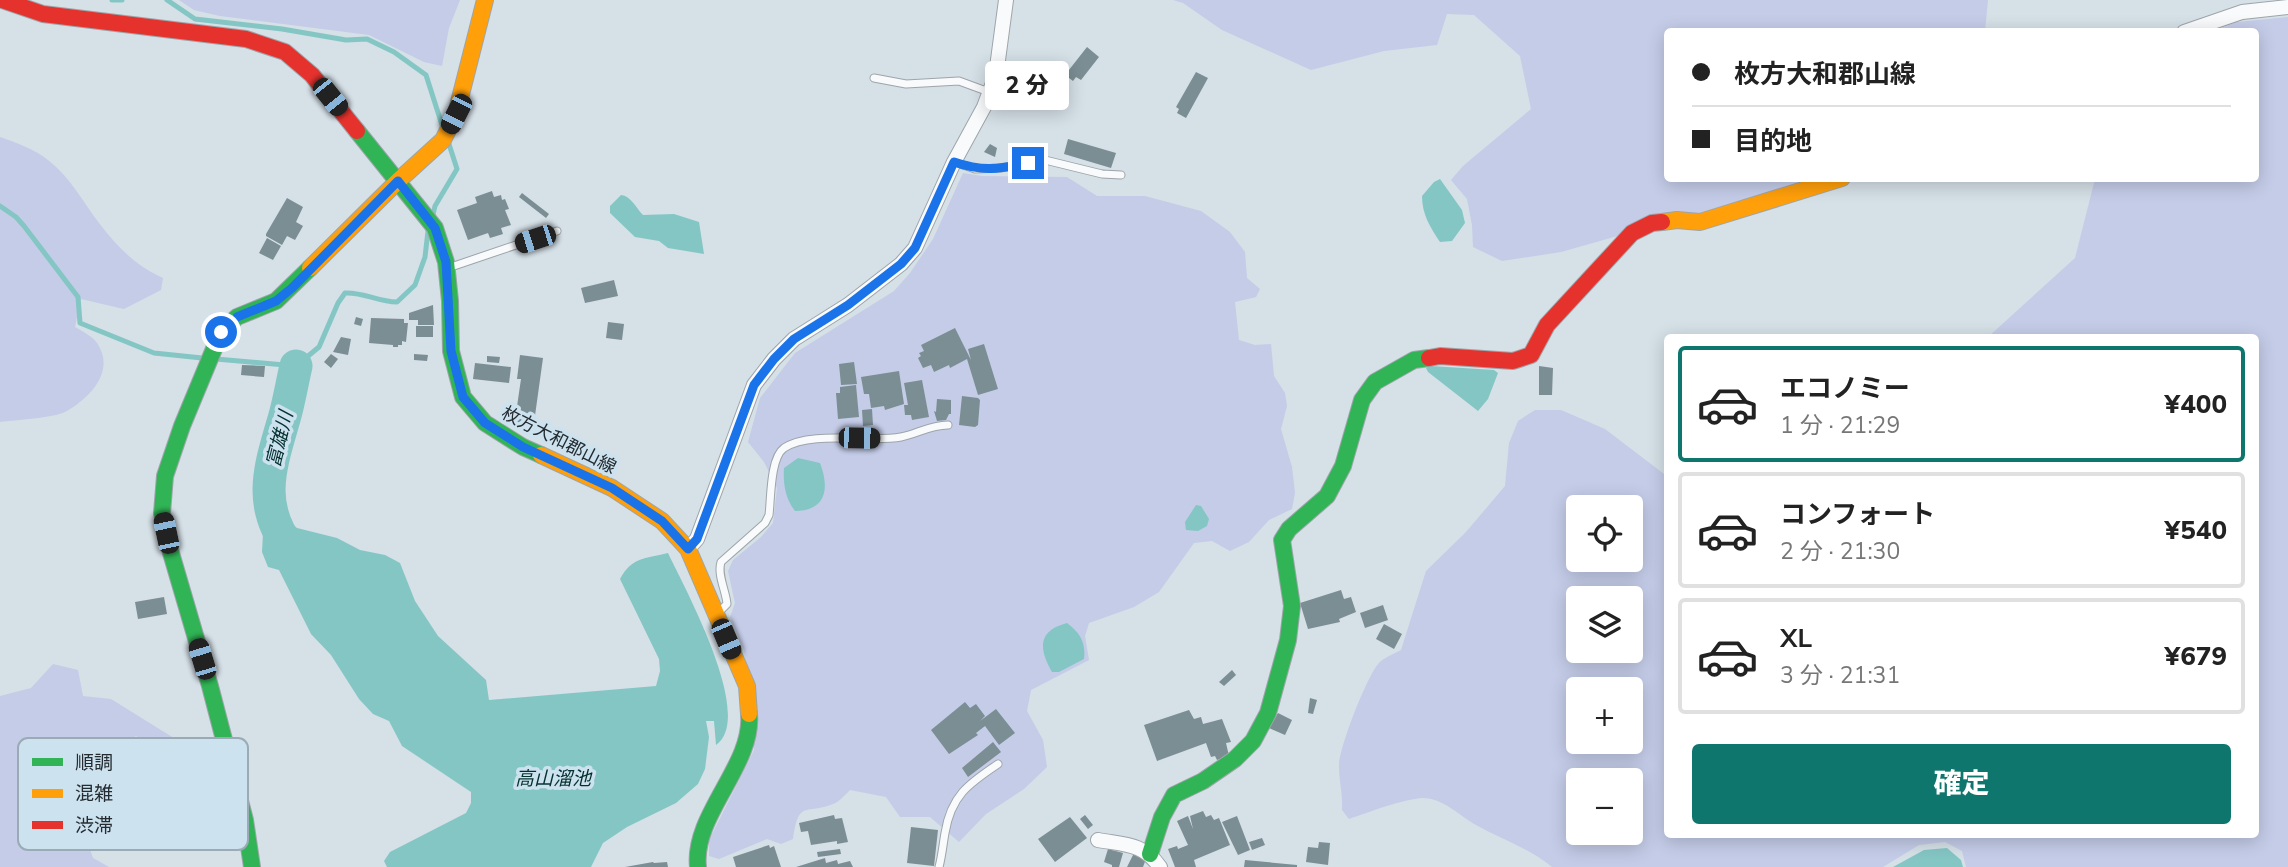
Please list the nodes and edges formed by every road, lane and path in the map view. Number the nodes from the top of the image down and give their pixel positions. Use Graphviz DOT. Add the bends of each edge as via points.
graph roads {
  1 [pos="2,0"];
  2 [pos="485,0"];
  3 [pos="1006,0"];
  4 [pos="2288,7"];
  5 [pos="2196,28"];
  6 [pos="874,78"];
  7 [pos="989,92"];
  8 [pos="954,162"];
  9 [pos="1121,175"];
  10 [pos="398,181"];
  11 [pos="1830,182"];
  12 [pos="556,231"];
  13 [pos="447,268"];
  14 [pos="948,425"];
  15 [pos="688,549"];
  16 [pos="716,615"];
  17 [pos="225,738"];
  18 [pos="998,764"];
  19 [pos="248,840"];
  20 [pos="1098,840"];
  21 [pos="1155,860"];
  22 [pos="252,867"];
  23 [pos="698,867"];
  24 [pos="939,867"];
  1 -- 10 [label="main road, 枚方大和郡山線" via="43,14 246,39 285,52 312,75"];
  2 -- 10 [label="main road" via="456,114 443,140"];
  3 -- 7 [label="street" via="996,75"];
  4 -- 5 [label="street" via="2242,12"];
  6 -- 7 [label="lane" via="906,84 959,81"];
  7 -- 8 [label="street"];
  8 -- 9 [label="lane" via="975,169 1045,160"];
  8 -- 15 [label="street" via="915,248 901,264 794,339 754,385 697,539"];
  10 -- 13 [label="main road, 枚方大和郡山線" via="435,228"];
  10 -- 17 [label="main road" via="292,288 276,301 237,317 221,332 165,476 162,513 171,553"];
  11 -- 21 [label="main road" via="1700,222 1652,223 1632,233 1547,325 1531,355 1513,361 1440,356 1414,360 1375,382 1362,400 1343,466 1327,496 1282,540 1292,606 1288,640 1268,713 1253,741 1235,759 1174,795 1162,817"];
  12 -- 13 [label="lane"];
  13 -- 15 [label="main road, 枚方大和郡山線" via="451,351 463,397 485,423 523,447 612,488 662,521"];
  14 -- 16 [label="lane" via="901,437 833,438 783,449 775,459 765,523 721,562 718,571 727,604"];
  15 -- 16 [label="main road, 枚方大和郡山線"];
  16 -- 23 [label="main road, 枚方大和郡山線" via="747,686 750,720 741,755 703,830"];
  18 -- 24 [label="lane" via="967,784 953,803"];
  19 -- 22 [label="main road"];
  20 -- 21 [label="street" via="1136,847"];
}
